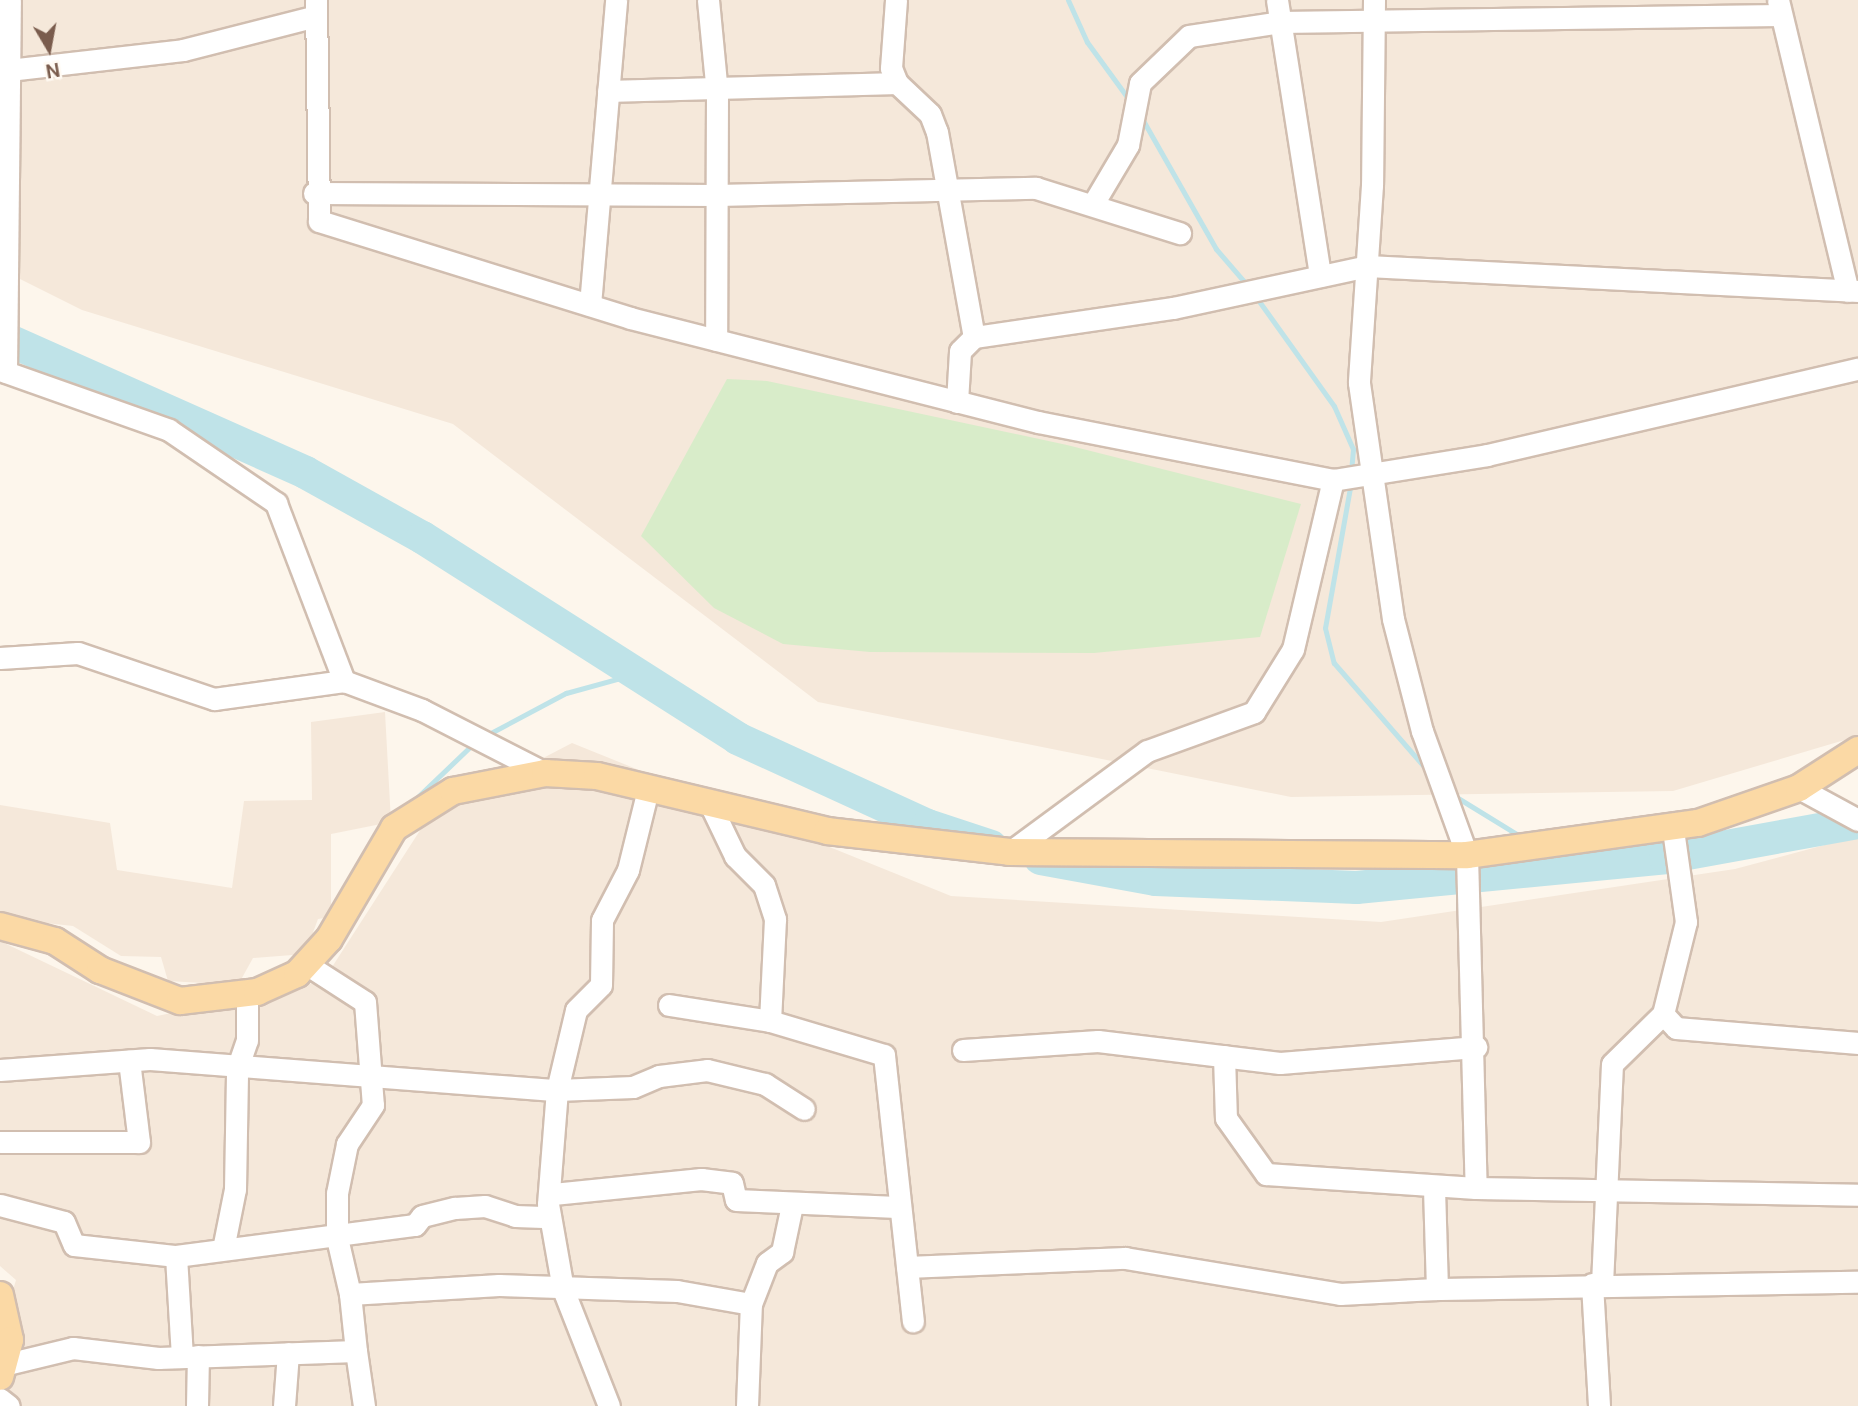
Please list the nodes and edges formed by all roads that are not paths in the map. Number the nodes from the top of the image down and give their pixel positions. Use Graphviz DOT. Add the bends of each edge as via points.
graph roads {
  1 [pos="10,0"];
  2 [pos="616,0"];
  3 [pos="708,0"];
  4 [pos="896,0"];
  5 [pos="1277,0"];
  6 [pos="316,8"];
  7 [pos="1780,8"];
  8 [pos="1373,10"];
  9 [pos="1280,22"];
  10 [pos="3,71"];
  11 [pos="897,83"];
  12 [pos="608,91"];
  13 [pos="717,93"];
  14 [pos="600,191"];
  15 [pos="314,193"];
  16 [pos="948,194"];
  17 [pos="718,195"];
  18 [pos="1093,204"];
  19 [pos="1180,233"];
  20 [pos="1367,266"];
  21 [pos="1320,276"];
  22 [pos="1855,285"];
  23 [pos="590,306"];
  24 [pos="974,337"];
  25 [pos="716,340"];
  26 [pos="1858,369"];
  27 [pos="3,371"];
  28 [pos="957,402"];
  29 [pos="1376,473"];
  30 [pos="1333,480"];
  31 [pos="0,658"];
  32 [pos="344,681"];
  33 [pos="1858,750"];
  34 [pos="545,773"];
  35 [pos="1799,788"];
  36 [pos="648,789"];
  37 [pos="710,804"];
  38 [pos="1858,820"];
  39 [pos="1673,828"];
  40 [pos="1010,852"];
  41 [pos="1467,855"];
  42 [pos="0,926"];
  43 [pos="306,964"];
  44 [pos="247,994"];
  45 [pos="669,1005"];
  46 [pos="1663,1014"];
  47 [pos="770,1021"];
  48 [pos="1858,1043"];
  49 [pos="1476,1047"];
  50 [pos="962,1050"];
  51 [pos="1224,1056"];
  52 [pos="129,1061"];
  53 [pos="239,1062"];
  54 [pos="0,1070"];
  55 [pos="370,1075"];
  56 [pos="557,1090"];
  57 [pos="804,1109"];
  58 [pos="0,1142"];
  59 [pos="1434,1186"];
  60 [pos="1476,1188"];
  61 [pos="1602,1189"];
  62 [pos="553,1194"];
  63 [pos="1858,1195"];
  64 [pos="0,1205"];
  65 [pos="792,1205"];
  66 [pos="897,1207"];
  67 [pos="550,1217"];
  68 [pos="337,1238"];
  69 [pos="223,1250"];
  70 [pos="176,1256"];
  71 [pos="907,1267"];
  72 [pos="1858,1282"];
  73 [pos="1597,1284"];
  74 [pos="563,1289"];
  75 [pos="1437,1289"];
  76 [pos="351,1294"];
  77 [pos="0,1295"];
  78 [pos="751,1304"];
  79 [pos="914,1321"];
  80 [pos="356,1351"];
  81 [pos="288,1353"];
  82 [pos="190,1357"];
  83 [pos="4,1371"];
  84 [pos="0,1399"];
  85 [pos="9,1406"];
  86 [pos="197,1406"];
  87 [pos="284,1406"];
  88 [pos="364,1406"];
  89 [pos="609,1406"];
  90 [pos="747,1406"];
  91 [pos="1599,1406"];
  1 -- 10 [label="street"];
  2 -- 12 [label="street"];
  3 -- 13 [label="street"];
  4 -- 11 [label="street" via="888,54"];
  5 -- 9 [label="street"];
  6 -- 10 [label="street" via="183,50"];
  6 -- 15 [label="street"];
  7 -- 8 [label="street"];
  7 -- 22 [label="street"];
  8 -- 9 [label="street"];
  8 -- 20 [label="street"];
  9 -- 18 [label="street" via="1189,36 1140,83 1128,145"];
  9 -- 21 [label="street"];
  10 -- 27 [label="street"];
  11 -- 13 [label="street"];
  11 -- 16 [label="street" via="930,114"];
  12 -- 13 [label="street"];
  12 -- 14 [label="street"];
  13 -- 17 [label="street"];
  14 -- 15 [label="street"];
  14 -- 17 [label="street"];
  14 -- 23 [label="street"];
  15 -- 23 [label="street" via="319,221"];
  16 -- 17 [label="street"];
  16 -- 18 [label="street" via="1036,187"];
  16 -- 24 [label="street"];
  17 -- 25 [label="street"];
  18 -- 19 [label="street"];
  20 -- 21 [label="street"];
  20 -- 22 [label="street"];
  20 -- 29 [label="street" via="1359,383"];
  21 -- 24 [label="street" via="1239,294"];
  23 -- 25 [label="street"];
  24 -- 28 [label="street" via="960,351"];
  25 -- 28 [label="street"];
  26 -- 29 [label="street" via="1487,455"];
  27 -- 32 [label="street" via="169,430 276,503"];
  28 -- 30 [label="street"];
  29 -- 30 [label="street"];
  29 -- 41 [label="street" via="1393,619 1422,732"];
  30 -- 40 [label="street" via="1293,649 1254,712 1147,751"];
  31 -- 32 [label="street" via="78,653 214,699"];
  32 -- 34 [label="street" via="422,710"];
  33 -- 35 [label="main road"];
  34 -- 36 [label="main road"];
  34 -- 43 [label="main road" via="453,791 394,828 355,903"];
  35 -- 38 [label="street"];
  35 -- 39 [label="main road"];
  36 -- 37 [label="main road"];
  36 -- 56 [label="street" via="628,870 602,920 601,985 576,1010"];
  37 -- 40 [label="main road" via="827,831"];
  37 -- 47 [label="street" via="735,856 764,885 775,919"];
  39 -- 41 [label="main road"];
  39 -- 46 [label="street" via="1686,922"];
  40 -- 41 [label="main road"];
  41 -- 49 [label="street"];
  42 -- 44 [label="main road" via="55,941 100,970 180,1001"];
  43 -- 44 [label="main road" via="297,974"];
  43 -- 55 [label="street" via="365,1002"];
  44 -- 53 [label="street" via="247,1040"];
  45 -- 47 [label="street"];
  46 -- 48 [label="street" via="1676,1028"];
  46 -- 61 [label="street" via="1612,1064"];
  47 -- 66 [label="street" via="884,1055"];
  49 -- 51 [label="street" via="1280,1063"];
  49 -- 60 [label="street"];
  50 -- 51 [label="street" via="1098,1041"];
  51 -- 59 [label="street" via="1226,1118 1266,1174"];
  52 -- 53 [label="street"];
  52 -- 54 [label="street"];
  52 -- 58 [label="street" via="139,1142"];
  53 -- 55 [label="street"];
  53 -- 69 [label="street" via="235,1189"];
  55 -- 56 [label="street"];
  55 -- 68 [label="street" via="373,1105 348,1144 337,1193"];
  56 -- 57 [label="street" via="633,1087 659,1076 707,1070 765,1084"];
  56 -- 62 [label="street"];
  59 -- 60 [label="street"];
  59 -- 75 [label="street"];
  60 -- 61 [label="street"];
  61 -- 63 [label="street"];
  61 -- 73 [label="street"];
  62 -- 65 [label="street" via="701,1179 732,1183 736,1200"];
  62 -- 67 [label="street"];
  64 -- 70 [label="street" via="64,1222 74,1245"];
  65 -- 66 [label="street"];
  65 -- 78 [label="street" via="782,1252 766,1263"];
  66 -- 71 [label="street"];
  67 -- 68 [label="street" via="515,1216 485,1206 455,1208 422,1216 415,1225"];
  67 -- 74 [label="street"];
  68 -- 69 [label="street"];
  68 -- 76 [label="street"];
  69 -- 70 [label="street"];
  70 -- 82 [label="street"];
  71 -- 75 [label="street" via="1125,1258 1340,1294"];
  71 -- 79 [label="street"];
  72 -- 73 [label="street"];
  73 -- 75 [label="street"];
  73 -- 91 [label="street"];
  74 -- 76 [label="street" via="499,1285"];
  74 -- 78 [label="street" via="677,1291"];
  74 -- 89 [label="street"];
  76 -- 80 [label="street"];
  77 -- 83 [label="main road" via="8,1313"];
  78 -- 90 [label="street"];
  80 -- 81 [label="street"];
  80 -- 88 [label="street"];
  81 -- 82 [label="street"];
  81 -- 87 [label="street"];
  82 -- 83 [label="street" via="72,1348"];
  82 -- 86 [label="street"];
  84 -- 85 [label="street"];
}
